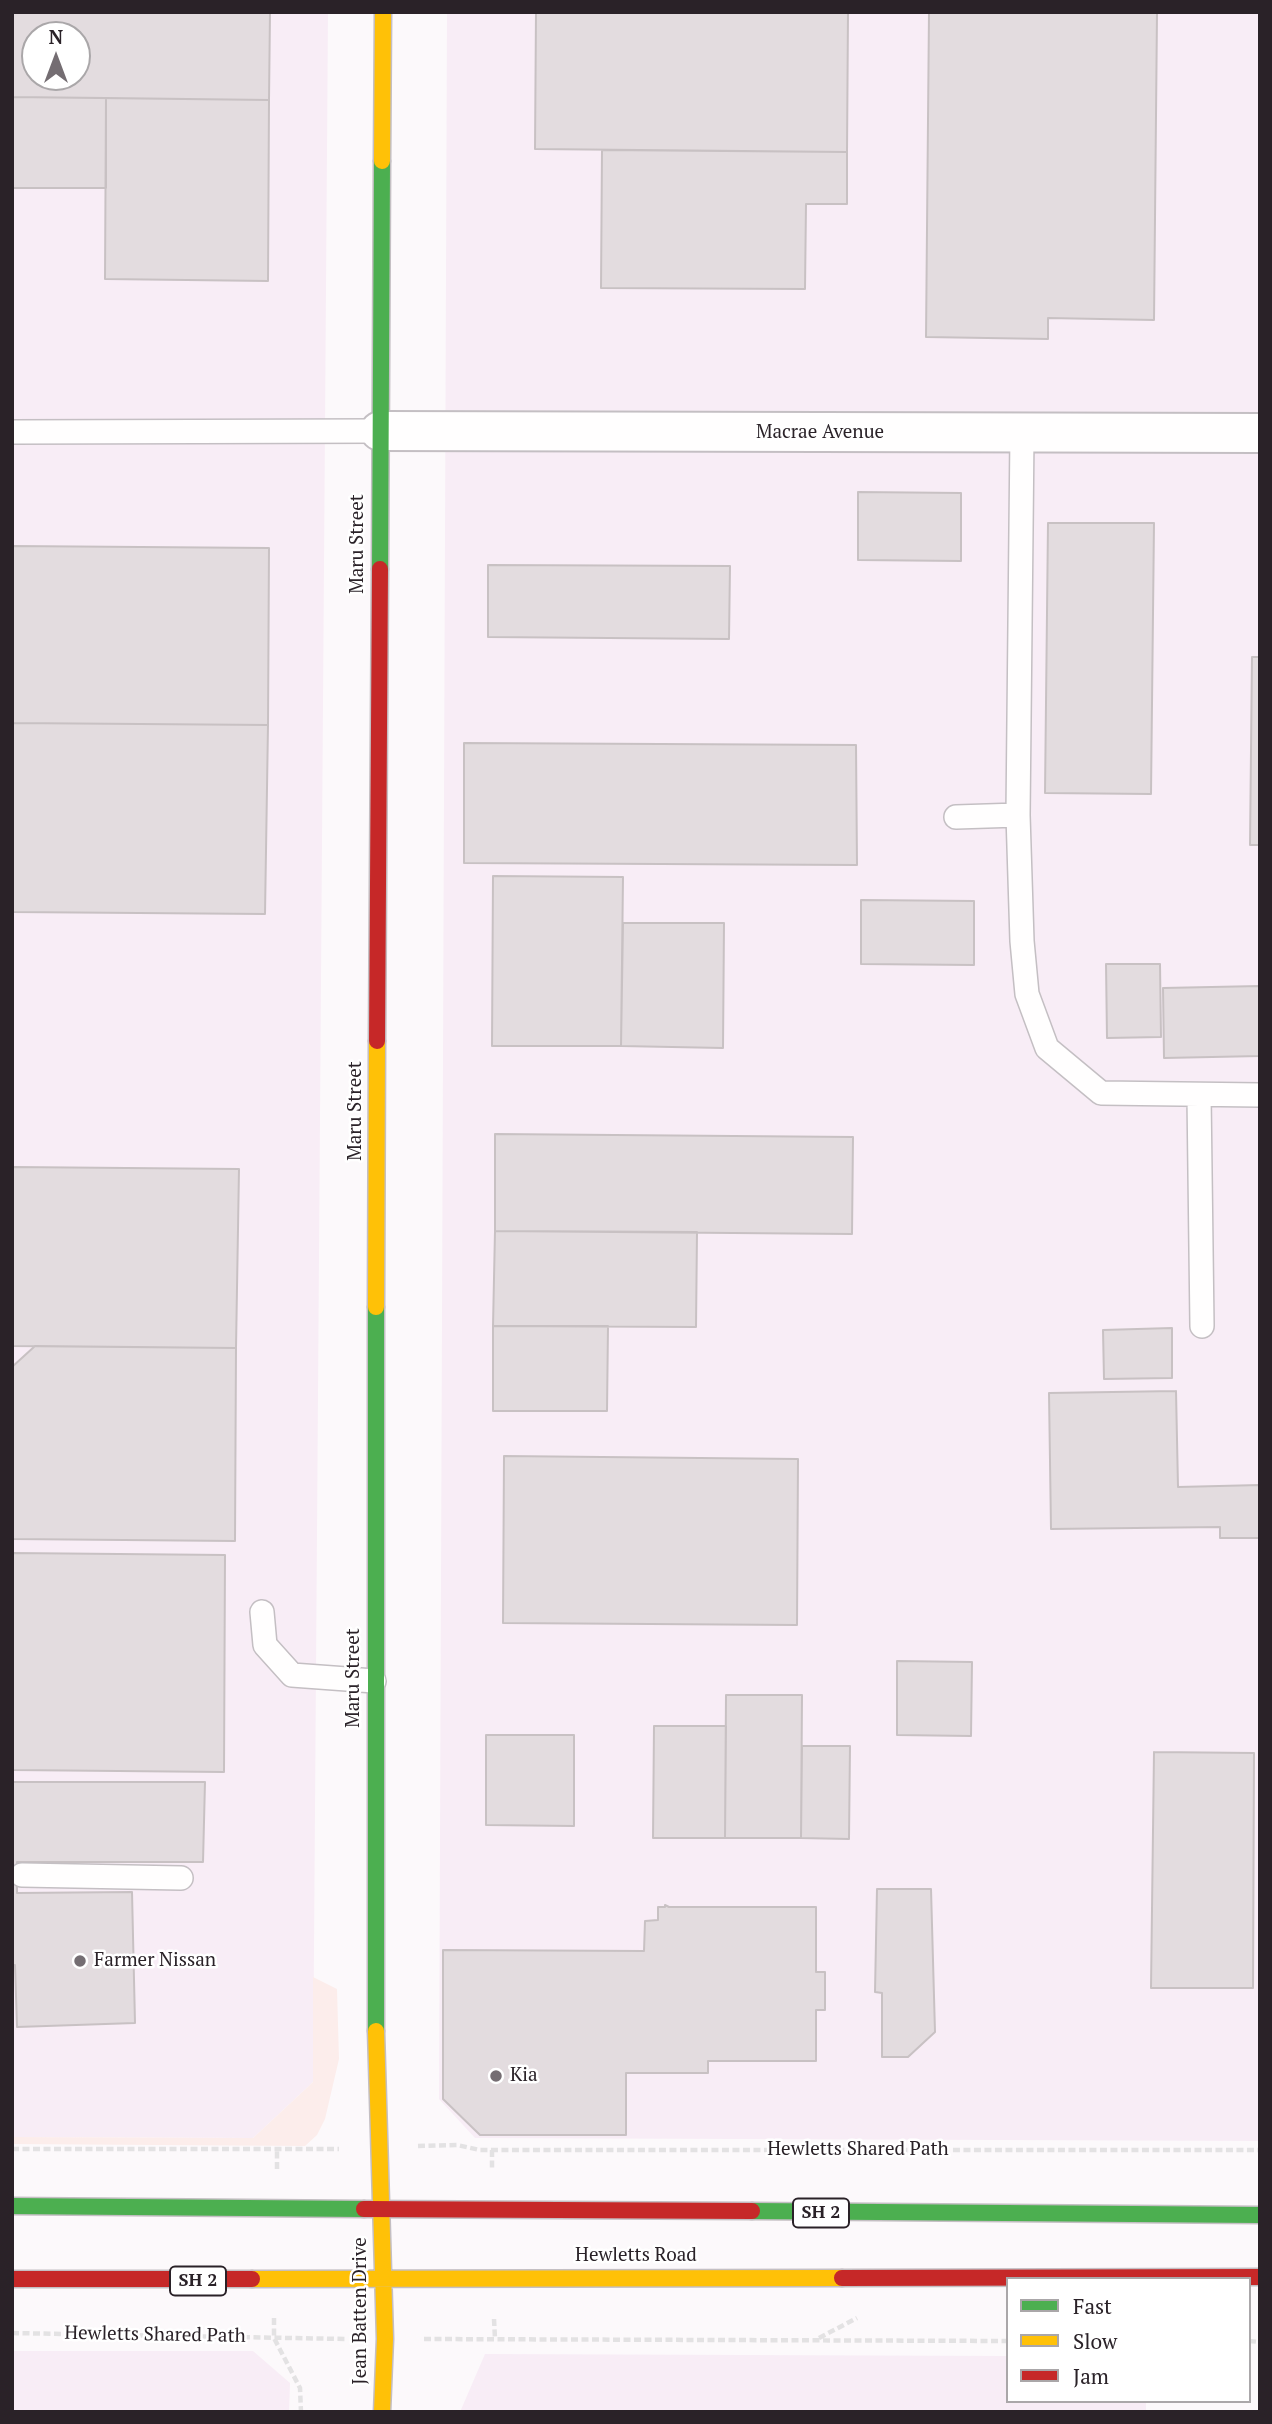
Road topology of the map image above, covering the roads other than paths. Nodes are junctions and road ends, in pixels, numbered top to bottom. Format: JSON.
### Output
{"nodes":[{"id":1,"x":383,"y":12,"type":"edge"},
{"id":2,"x":380,"y":431,"type":"junction"},
{"id":3,"x":12,"y":432,"type":"edge"},
{"id":4,"x":1260,"y":433,"type":"edge"},
{"id":5,"x":1022,"y":434,"type":"junction"},
{"id":6,"x":1018,"y":815,"type":"junction"},
{"id":7,"x":956,"y":817,"type":"dead end"},
{"id":8,"x":1260,"y":1095,"type":"edge"},
{"id":9,"x":1199,"y":1096,"type":"junction"},
{"id":10,"x":1202,"y":1326,"type":"dead end"},
{"id":11,"x":262,"y":1612,"type":"dead end"},
{"id":12,"x":374,"y":1681,"type":"junction"},
{"id":13,"x":22,"y":1875,"type":"dead end"},
{"id":14,"x":181,"y":1878,"type":"dead end"},
{"id":15,"x":12,"y":2206,"type":"edge"},
{"id":16,"x":381,"y":2210,"type":"junction"},
{"id":17,"x":1260,"y":2215,"type":"edge"},
{"id":18,"x":1260,"y":2277,"type":"edge"},
{"id":19,"x":12,"y":2279,"type":"edge"},
{"id":20,"x":384,"y":2280,"type":"junction"},
{"id":21,"x":382,"y":2412,"type":"edge"}],
"edges":[{"from":1,"to":2,"type":"main road","name":"Maru Street"},
{"from":2,"to":3,"type":"lane"},
{"from":2,"to":5,"type":"street","name":"Macrae Avenue"},
{"from":2,"to":12,"type":"main road","name":"Maru Street"},
{"from":4,"to":5,"type":"street","name":"Macrae Avenue"},
{"from":5,"to":6,"type":"lane"},
{"from":6,"to":7,"type":"lane"},
{"from":6,"to":9,"type":"lane"},
{"from":8,"to":9,"type":"lane"},
{"from":9,"to":10,"type":"lane"},
{"from":11,"to":12,"type":"lane"},
{"from":12,"to":16,"type":"main road","name":"Maru Street"},
{"from":13,"to":14,"type":"lane"},
{"from":15,"to":16,"type":"main road","number":"SH 2"},
{"from":16,"to":17,"type":"main road","number":"SH 2"},
{"from":16,"to":20,"type":"main road","name":"Jean Batten Drive"},
{"from":18,"to":20,"type":"main road","name":"Hewletts Road","number":"SH 2"},
{"from":19,"to":20,"type":"main road","name":"Hewletts Road","number":"SH 2"},
{"from":20,"to":21,"type":"main road","name":"Jean Batten Drive"}]}
